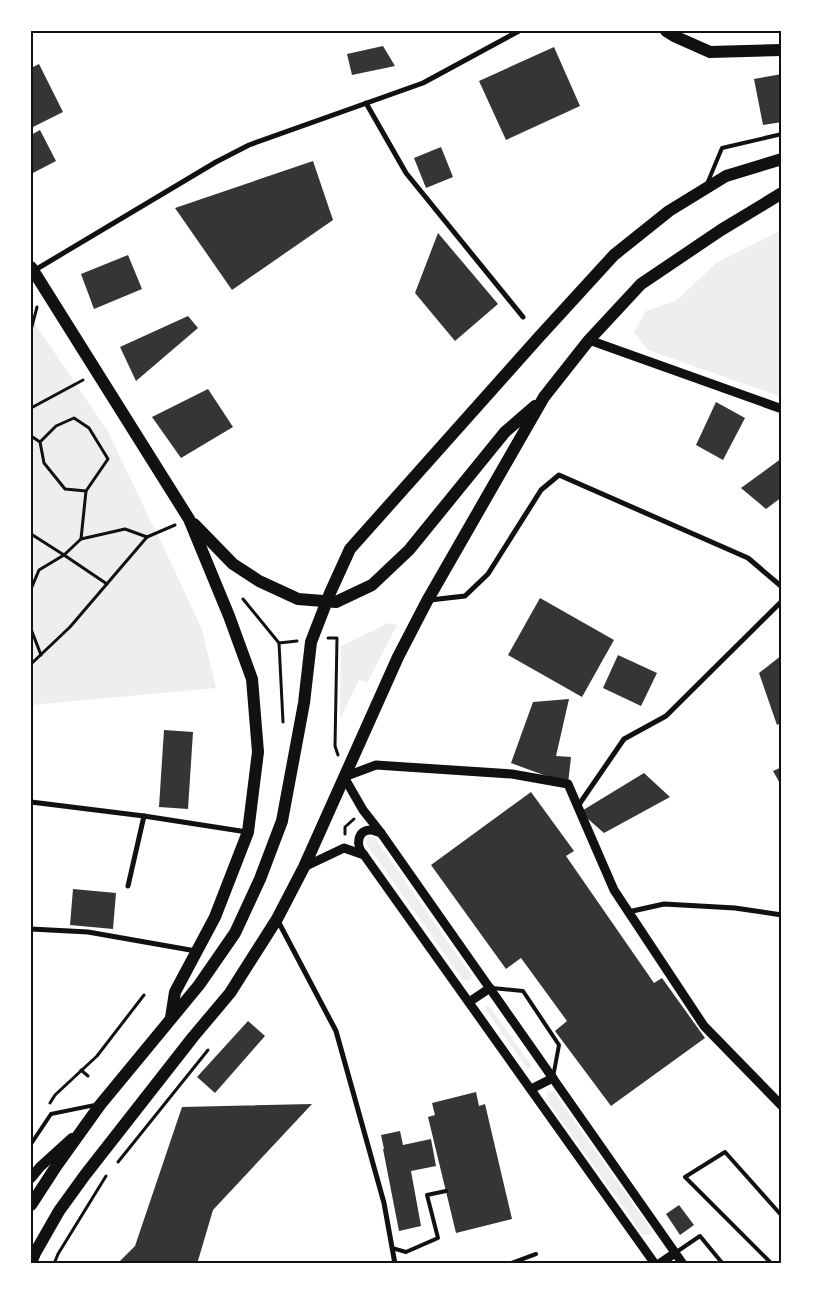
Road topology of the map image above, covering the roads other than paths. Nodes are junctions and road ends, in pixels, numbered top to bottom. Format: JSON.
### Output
{"nodes":[{"id":1,"x":519,"y":31,"type":"edge"},
{"id":2,"x":666,"y":31,"type":"edge"},
{"id":3,"x":782,"y":50,"type":"edge"},
{"id":4,"x":366,"y":103,"type":"junction"},
{"id":5,"x":782,"y":134,"type":"edge"},
{"id":6,"x":782,"y":159,"type":"edge"},
{"id":7,"x":704,"y":189,"type":"junction"},
{"id":8,"x":782,"y":193,"type":"edge"},
{"id":9,"x":32,"y":269,"type":"edge"},
{"id":10,"x":523,"y":317,"type":"dead end"},
{"id":11,"x":589,"y":340,"type":"junction"},
{"id":12,"x":544,"y":397,"type":"junction"},
{"id":13,"x":782,"y":409,"type":"edge"},
{"id":14,"x":189,"y":519,"type":"junction"},
{"id":15,"x":782,"y":587,"type":"edge"},
{"id":16,"x":427,"y":601,"type":"junction"},
{"id":17,"x":782,"y":601,"type":"edge"},
{"id":18,"x":344,"y":777,"type":"junction"},
{"id":19,"x":31,"y":802,"type":"edge"},
{"id":20,"x":578,"y":806,"type":"junction"},
{"id":21,"x":144,"y":816,"type":"junction"},
{"id":22,"x":248,"y":832,"type":"junction"},
{"id":23,"x":381,"y":833,"type":"junction"},
{"id":24,"x":364,"y":855,"type":"junction"},
{"id":25,"x":304,"y":867,"type":"junction"},
{"id":26,"x":128,"y":886,"type":"dead end"},
{"id":27,"x":628,"y":912,"type":"junction"},
{"id":28,"x":782,"y":915,"type":"edge"},
{"id":29,"x":277,"y":919,"type":"junction"},
{"id":30,"x":31,"y":929,"type":"edge"},
{"id":31,"x":197,"y":952,"type":"junction"},
{"id":32,"x":490,"y":988,"type":"junction"},
{"id":33,"x":469,"y":1002,"type":"junction"},
{"id":34,"x":171,"y":1018,"type":"junction"},
{"id":35,"x":553,"y":1078,"type":"junction"},
{"id":36,"x":531,"y":1090,"type":"junction"},
{"id":37,"x":100,"y":1104,"type":"junction"},
{"id":38,"x":782,"y":1106,"type":"edge"},
{"id":39,"x":84,"y":1127,"type":"junction"},
{"id":40,"x":31,"y":1144,"type":"edge"},
{"id":41,"x":31,"y":1178,"type":"edge"},
{"id":42,"x":446,"y":1190,"type":"dead end"},
{"id":43,"x":31,"y":1205,"type":"edge"},
{"id":44,"x":782,"y":1216,"type":"edge"},
{"id":45,"x":392,"y":1248,"type":"junction"},
{"id":46,"x":675,"y":1252,"type":"junction"},
{"id":47,"x":536,"y":1254,"type":"dead end"},
{"id":48,"x":31,"y":1263,"type":"edge"},
{"id":49,"x":395,"y":1264,"type":"edge"},
{"id":50,"x":509,"y":1264,"type":"edge"},
{"id":51,"x":655,"y":1264,"type":"edge"},
{"id":52,"x":659,"y":1264,"type":"edge"},
{"id":53,"x":683,"y":1264,"type":"edge"},
{"id":54,"x":723,"y":1264,"type":"edge"},
{"id":55,"x":772,"y":1264,"type":"edge"}],
"edges":[{"from":1,"to":4,"type":"street"},
{"from":2,"to":3,"type":"main road"},
{"from":4,"to":9,"type":"street"},
{"from":4,"to":10,"type":"street"},
{"from":5,"to":7,"type":"lane"},
{"from":6,"to":7,"type":"main road"},
{"from":7,"to":34,"type":"main road"},
{"from":8,"to":11,"type":"main road"},
{"from":9,"to":14,"type":"main road"},
{"from":11,"to":12,"type":"main road"},
{"from":11,"to":13,"type":"street"},
{"from":12,"to":14,"type":"main road"},
{"from":12,"to":16,"type":"main road"},
{"from":14,"to":22,"type":"main road"},
{"from":15,"to":16,"type":"street"},
{"from":16,"to":18,"type":"main road"},
{"from":17,"to":20,"type":"street"},
{"from":18,"to":20,"type":"street"},
{"from":18,"to":23,"type":"street"},
{"from":18,"to":25,"type":"main road"},
{"from":19,"to":21,"type":"street"},
{"from":20,"to":27,"type":"street"},
{"from":21,"to":22,"type":"street"},
{"from":21,"to":26,"type":"street"},
{"from":22,"to":31,"type":"main road"},
{"from":23,"to":24,"type":"street"},
{"from":23,"to":32,"type":"street"},
{"from":24,"to":25,"type":"street"},
{"from":24,"to":33,"type":"street"},
{"from":25,"to":29,"type":"main road"},
{"from":27,"to":28,"type":"street"},
{"from":27,"to":38,"type":"street"},
{"from":29,"to":45,"type":"street"},
{"from":29,"to":48,"type":"main road"},
{"from":30,"to":31,"type":"street"},
{"from":31,"to":34,"type":"main road"},
{"from":32,"to":33,"type":"street"},
{"from":32,"to":35,"type":"street"},
{"from":32,"to":35,"type":"lane"},
{"from":33,"to":36,"type":"street"},
{"from":34,"to":37,"type":"main road"},
{"from":35,"to":36,"type":"street"},
{"from":35,"to":46,"type":"street"},
{"from":36,"to":51,"type":"street"},
{"from":37,"to":39,"type":"main road"},
{"from":37,"to":40,"type":"lane"},
{"from":39,"to":41,"type":"main road"},
{"from":39,"to":43,"type":"main road"},
{"from":42,"to":45,"type":"lane"},
{"from":44,"to":55,"type":"lane"},
{"from":45,"to":49,"type":"street"},
{"from":46,"to":52,"type":"street"},
{"from":46,"to":53,"type":"street"},
{"from":46,"to":54,"type":"lane"},
{"from":47,"to":50,"type":"lane"}]}
